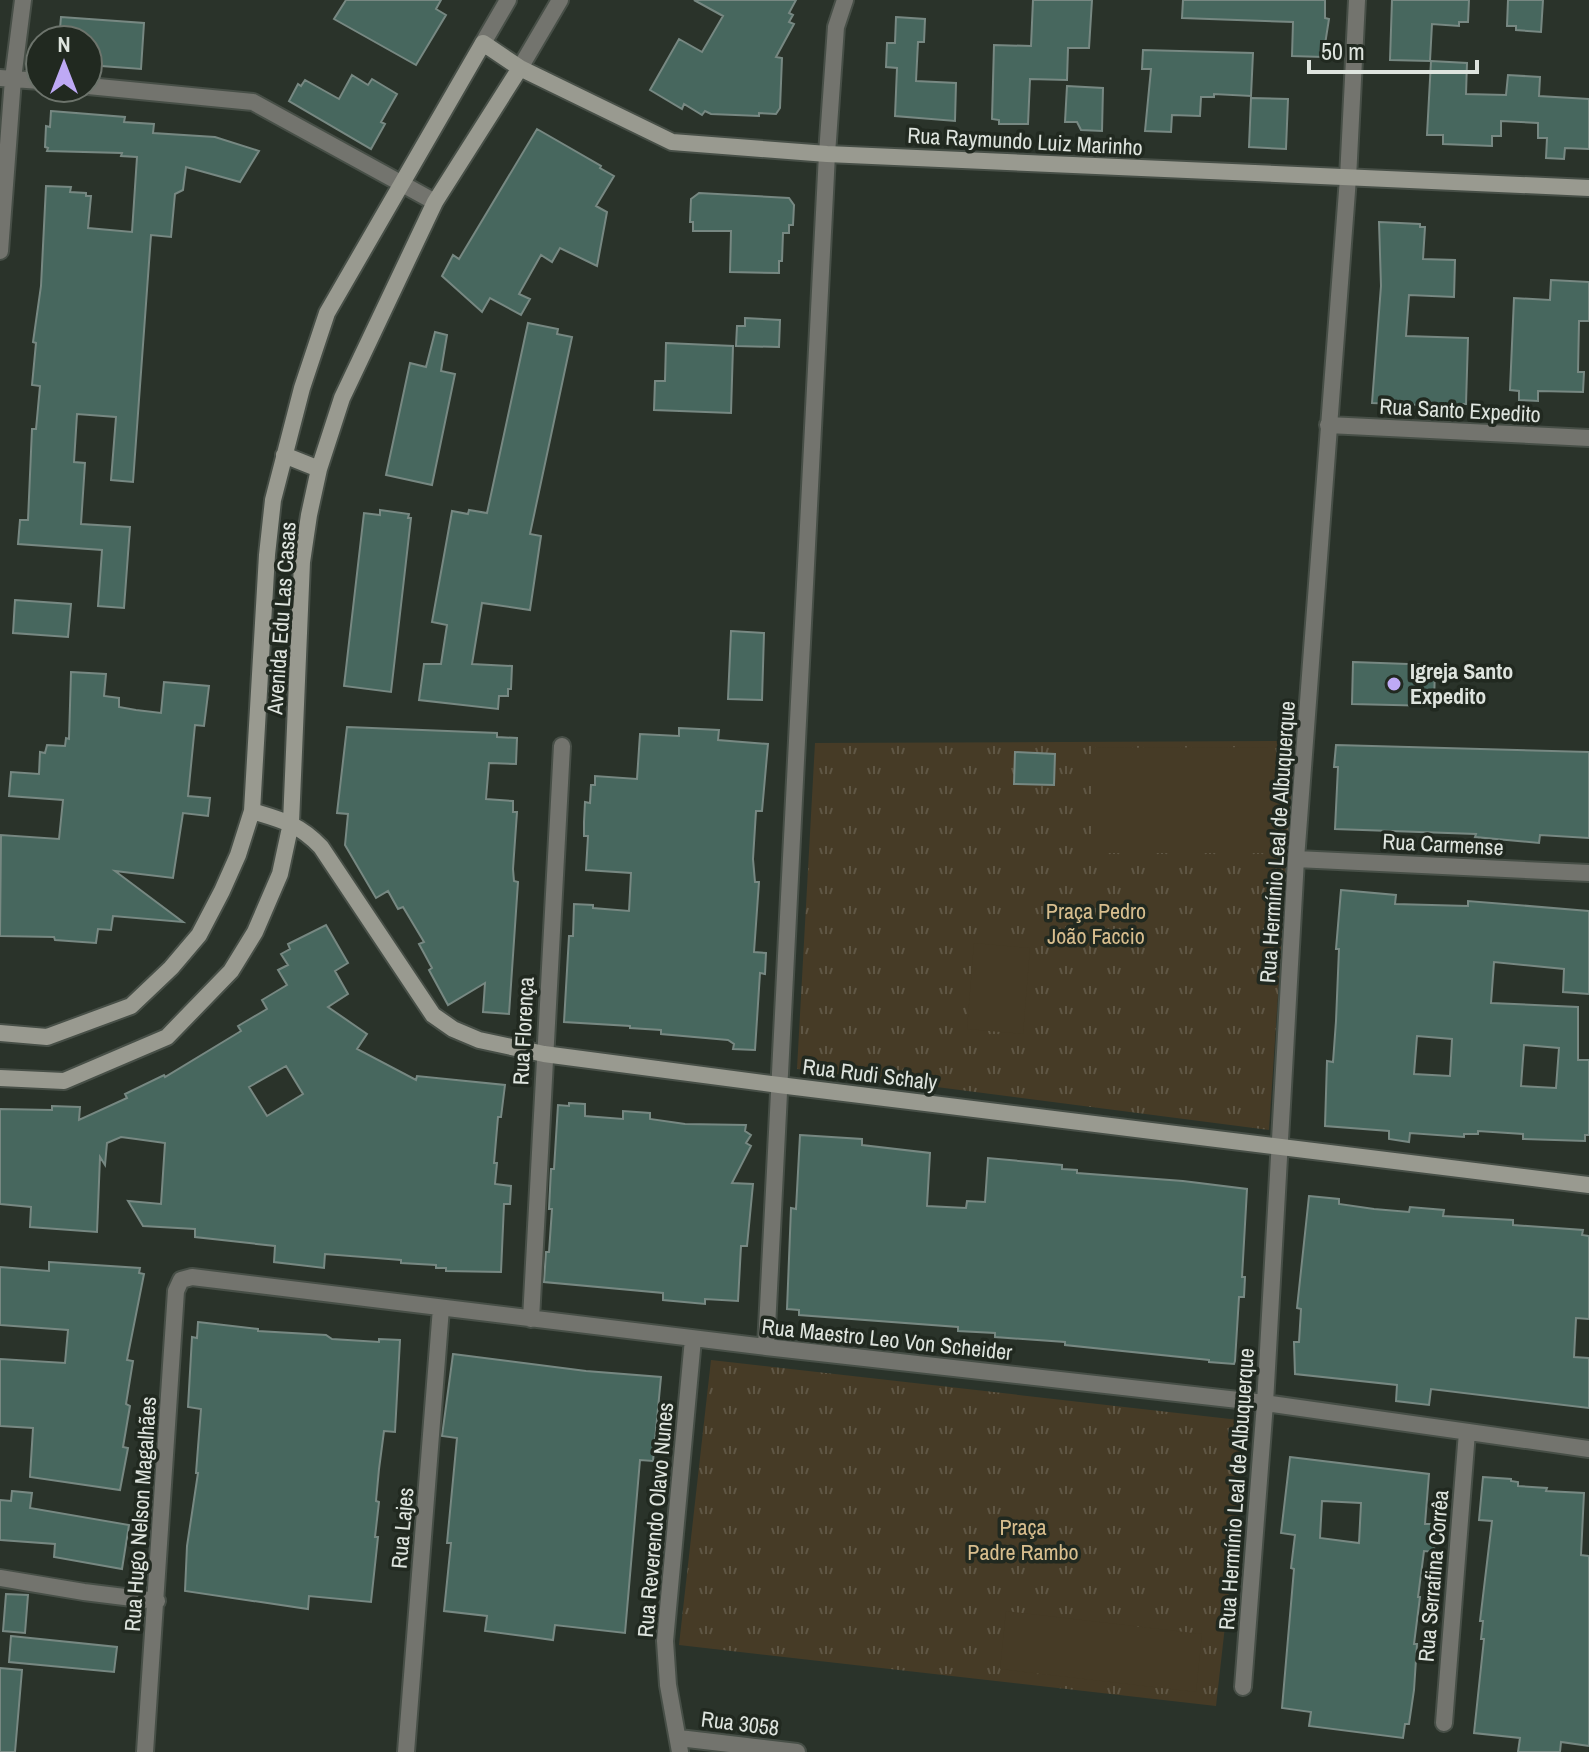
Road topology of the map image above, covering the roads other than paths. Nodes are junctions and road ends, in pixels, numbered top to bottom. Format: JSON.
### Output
{"nodes":[{"id":1,"x":23,"y":0,"type":"edge"},
{"id":2,"x":508,"y":0,"type":"edge"},
{"id":3,"x":560,"y":0,"type":"edge"},
{"id":4,"x":845,"y":0,"type":"edge"},
{"id":5,"x":1357,"y":0,"type":"edge"},
{"id":6,"x":483,"y":43,"type":"junction"},
{"id":7,"x":520,"y":68,"type":"junction"},
{"id":8,"x":6,"y":78,"type":"edge"},
{"id":9,"x":104,"y":88,"type":"edge"},
{"id":10,"x":827,"y":154,"type":"junction"},
{"id":11,"x":1348,"y":178,"type":"junction"},
{"id":12,"x":400,"y":185,"type":"junction"},
{"id":13,"x":1589,"y":188,"type":"edge"},
{"id":14,"x":435,"y":202,"type":"junction"},
{"id":15,"x":0,"y":251,"type":"edge"},
{"id":16,"x":1328,"y":425,"type":"junction"},
{"id":17,"x":1589,"y":438,"type":"edge"},
{"id":18,"x":284,"y":455,"type":"junction"},
{"id":19,"x":319,"y":469,"type":"junction"},
{"id":20,"x":562,"y":746,"type":"dead end"},
{"id":21,"x":252,"y":811,"type":"junction"},
{"id":22,"x":291,"y":823,"type":"junction"},
{"id":23,"x":1296,"y":859,"type":"junction"},
{"id":24,"x":1589,"y":873,"type":"edge"},
{"id":25,"x":0,"y":1033,"type":"edge"},
{"id":26,"x":544,"y":1054,"type":"junction"},
{"id":27,"x":0,"y":1078,"type":"edge"},
{"id":28,"x":779,"y":1085,"type":"junction"},
{"id":29,"x":1280,"y":1147,"type":"junction"},
{"id":30,"x":1589,"y":1185,"type":"edge"},
{"id":31,"x":181,"y":1280,"type":"joint"},
{"id":32,"x":441,"y":1308,"type":"junction"},
{"id":33,"x":531,"y":1319,"type":"junction"},
{"id":34,"x":693,"y":1339,"type":"junction"},
{"id":35,"x":766,"y":1347,"type":"junction"},
{"id":36,"x":1265,"y":1403,"type":"junction"},
{"id":37,"x":1467,"y":1432,"type":"junction"},
{"id":38,"x":1589,"y":1449,"type":"edge"},
{"id":39,"x":0,"y":1578,"type":"edge"},
{"id":40,"x":157,"y":1601,"type":"junction"},
{"id":41,"x":1243,"y":1687,"type":"dead end"},
{"id":42,"x":1444,"y":1723,"type":"dead end"},
{"id":43,"x":680,"y":1745,"type":"edge"},
{"id":44,"x":145,"y":1752,"type":"edge"},
{"id":45,"x":406,"y":1752,"type":"edge"},
{"id":46,"x":797,"y":1752,"type":"edge"}],
"edges":[{"from":1,"to":8,"type":"street"},
{"from":2,"to":6,"type":"street","name":"Avenida Edu Las Casas"},
{"from":3,"to":7,"type":"street","name":"Avenida Edu Las Casas"},
{"from":4,"to":10,"type":"street"},
{"from":5,"to":11,"type":"street","name":"Rua Hermínio Leal de Albuquerque"},
{"from":6,"to":7,"type":"street","name":"Rua Raymundo Luiz Marinho"},
{"from":6,"to":12,"type":"street","name":"Avenida Edu Las Casas"},
{"from":7,"to":10,"type":"street","name":"Rua Raymundo Luiz Marinho"},
{"from":7,"to":14,"type":"street","name":"Avenida Edu Las Casas"},
{"from":8,"to":15,"type":"street"},
{"from":9,"to":12,"type":"street"},
{"from":10,"to":11,"type":"street","name":"Rua Raymundo Luiz Marinho"},
{"from":10,"to":28,"type":"street"},
{"from":11,"to":13,"type":"street","name":"Rua Raymundo Luiz Marinho"},
{"from":11,"to":16,"type":"street","name":"Rua Hermínio Leal de Albuquerque"},
{"from":12,"to":14,"type":"street"},
{"from":12,"to":18,"type":"street","name":"Avenida Edu Las Casas"},
{"from":14,"to":19,"type":"street","name":"Avenida Edu Las Casas"},
{"from":16,"to":17,"type":"street","name":"Rua Santo Expedito"},
{"from":16,"to":23,"type":"street","name":"Rua Hermínio Leal de Albuquerque"},
{"from":18,"to":19,"type":"street"},
{"from":18,"to":21,"type":"street","name":"Avenida Edu Las Casas"},
{"from":19,"to":22,"type":"street","name":"Avenida Edu Las Casas"},
{"from":20,"to":26,"type":"street","name":"Rua Florença"},
{"from":21,"to":22,"type":"street","name":"Rua Rudi Schaly"},
{"from":21,"to":25,"type":"street","name":"Avenida Edu Las Casas"},
{"from":22,"to":26,"type":"street","name":"Rua Rudi Schaly"},
{"from":22,"to":27,"type":"street","name":"Avenida Edu Las Casas"},
{"from":23,"to":24,"type":"street","name":"Rua Carmense"},
{"from":23,"to":29,"type":"street","name":"Rua Hermínio Leal de Albuquerque"},
{"from":26,"to":28,"type":"street","name":"Rua Rudi Schaly"},
{"from":26,"to":33,"type":"street","name":"Rua Florença"},
{"from":28,"to":29,"type":"street","name":"Rua Rudi Schaly"},
{"from":28,"to":35,"type":"street"},
{"from":29,"to":30,"type":"street","name":"Rua Rudi Schaly"},
{"from":29,"to":36,"type":"street","name":"Rua Hermínio Leal de Albuquerque"},
{"from":31,"to":32,"type":"street","name":"Rua Maestro Leo Von Scheider"},
{"from":31,"to":40,"type":"street","name":"Rua Hugo Nelson Magalhães"},
{"from":32,"to":33,"type":"street","name":"Rua Maestro Leo Von Scheider"},
{"from":32,"to":45,"type":"street","name":"Rua Lajes"},
{"from":33,"to":34,"type":"street","name":"Rua Maestro Leo Von Scheider"},
{"from":34,"to":35,"type":"street","name":"Rua Maestro Leo Von Scheider"},
{"from":34,"to":43,"type":"street","name":"Rua Reverendo Olavo Nunes"},
{"from":35,"to":36,"type":"street","name":"Rua Maestro Leo Von Scheider"},
{"from":36,"to":37,"type":"street","name":"Rua Maestro Leo Von Scheider"},
{"from":36,"to":41,"type":"street","name":"Rua Hermínio Leal de Albuquerque"},
{"from":37,"to":38,"type":"street","name":"Rua Maestro Leo Von Scheider"},
{"from":37,"to":42,"type":"street","name":"Rua Serrafina Corrêa"},
{"from":39,"to":40,"type":"street"},
{"from":40,"to":44,"type":"street","name":"Rua Hugo Nelson Magalhães"},
{"from":43,"to":46,"type":"street","name":"Rua 3058"}]}
